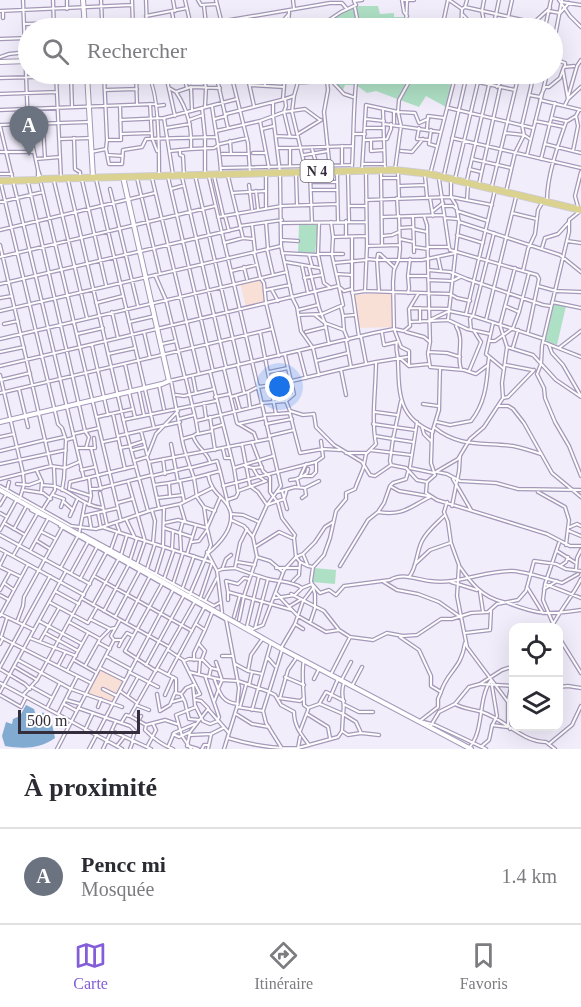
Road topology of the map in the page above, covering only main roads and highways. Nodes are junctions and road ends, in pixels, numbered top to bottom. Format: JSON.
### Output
{"nodes":[{"id":1,"x":0,"y":181,"type":"edge"},
{"id":2,"x":580,"y":210,"type":"edge"}],
"edges":[{"from":1,"to":2,"type":"main road","number":"N 4"}]}
